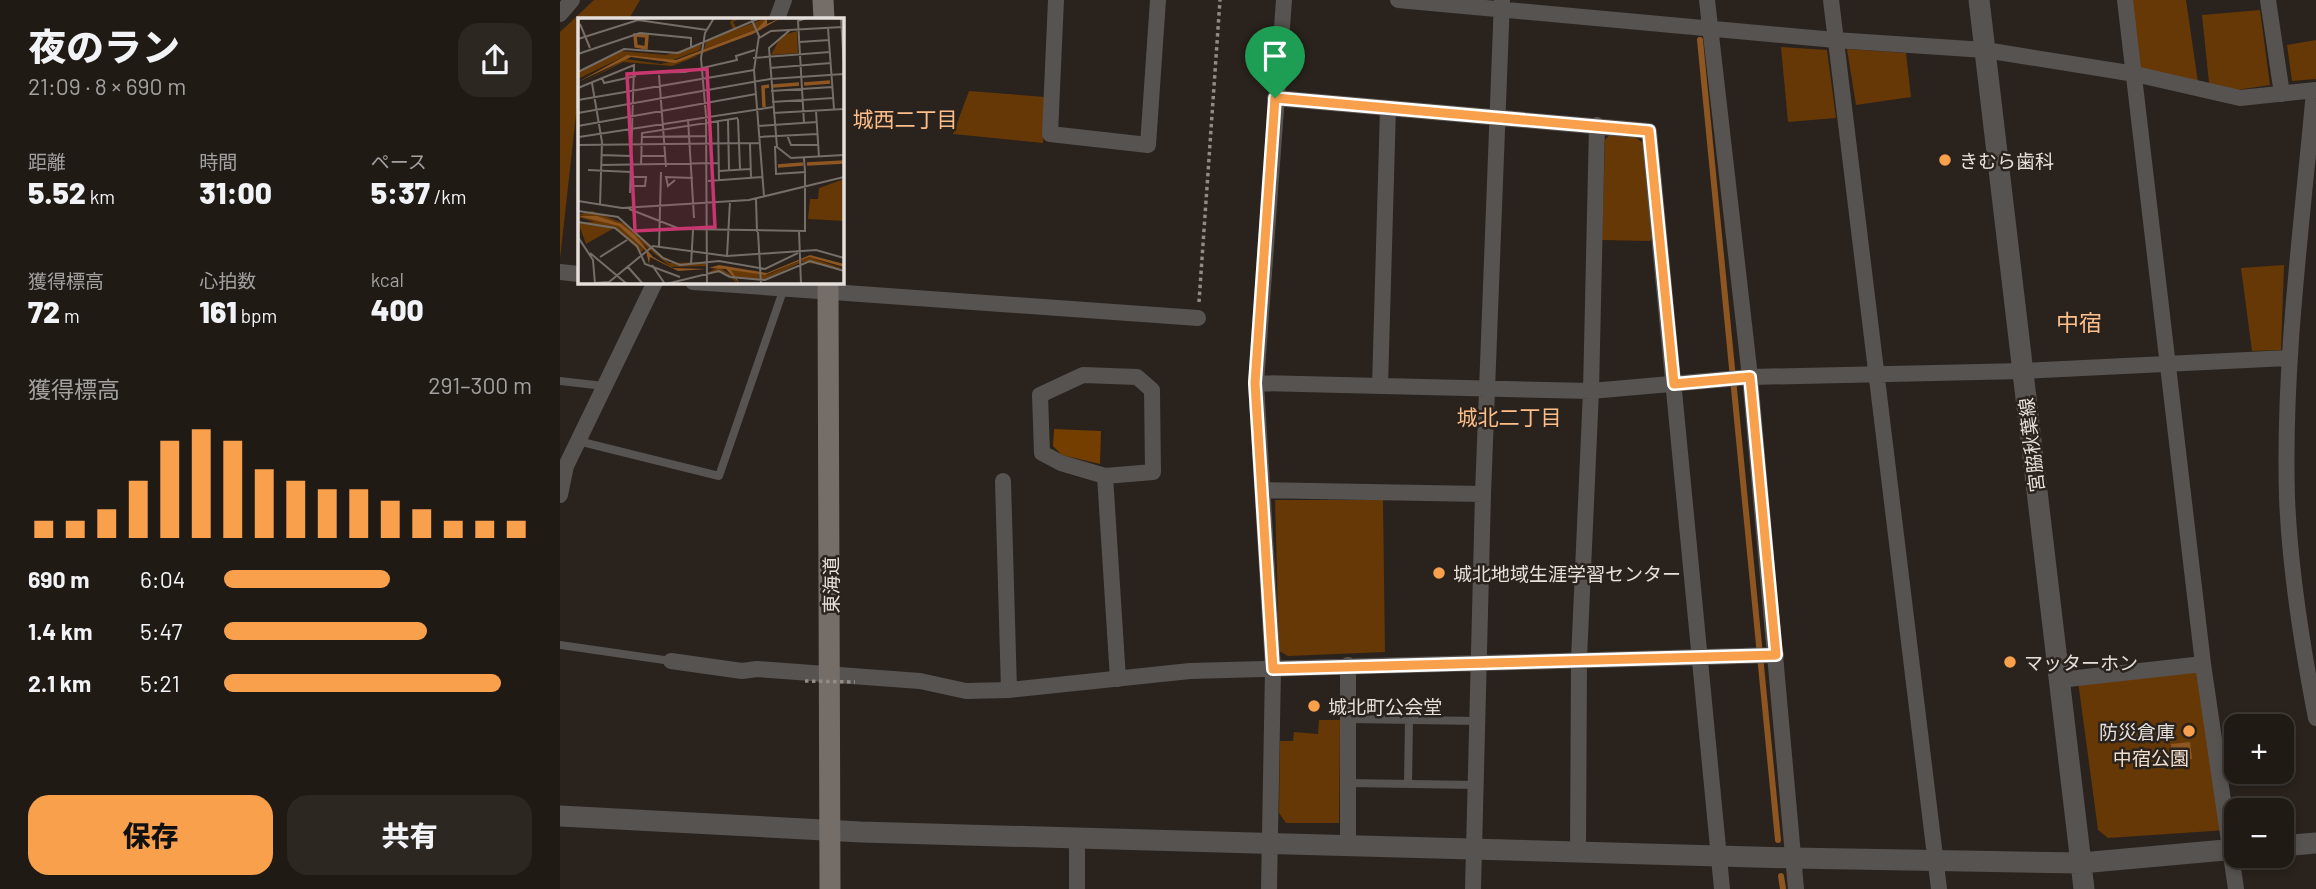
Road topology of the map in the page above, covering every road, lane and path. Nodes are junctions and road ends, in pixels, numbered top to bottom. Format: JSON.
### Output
{"nodes":[{"id":1,"x":572,"y":0,"type":"edge"},
{"id":2,"x":784,"y":0,"type":"edge"},
{"id":3,"x":823,"y":0,"type":"edge"},
{"id":4,"x":1056,"y":0,"type":"edge"},
{"id":5,"x":1158,"y":0,"type":"edge"},
{"id":6,"x":1220,"y":0,"type":"edge"},
{"id":7,"x":1284,"y":0,"type":"edge"},
{"id":8,"x":1398,"y":0,"type":"edge"},
{"id":9,"x":1707,"y":0,"type":"edge"},
{"id":10,"x":1831,"y":0,"type":"edge"},
{"id":11,"x":1979,"y":0,"type":"edge"},
{"id":12,"x":2125,"y":0,"type":"edge"},
{"id":13,"x":2268,"y":0,"type":"edge"},
{"id":14,"x":1502,"y":6,"type":"edge"},
{"id":15,"x":1531,"y":6,"type":"edge"},
{"id":16,"x":560,"y":15,"type":"edge"},
{"id":17,"x":778,"y":18,"type":"edge"},
{"id":18,"x":824,"y":18,"type":"edge"},
{"id":19,"x":1710,"y":28,"type":"junction"},
{"id":20,"x":1835,"y":40,"type":"junction"},
{"id":21,"x":1985,"y":50,"type":"junction"},
{"id":22,"x":2135,"y":74,"type":"junction"},
{"id":23,"x":2315,"y":91,"type":"edge"},
{"id":24,"x":2282,"y":94,"type":"junction"},
{"id":25,"x":1275,"y":98,"type":"junction"},
{"id":26,"x":1388,"y":108,"type":"junction"},
{"id":27,"x":1496,"y":116,"type":"junction"},
{"id":28,"x":1597,"y":125,"type":"junction"},
{"id":29,"x":560,"y":272,"type":"edge"},
{"id":30,"x":578,"y":274,"type":"edge"},
{"id":31,"x":655,"y":284,"type":"edge"},
{"id":32,"x":723,"y":284,"type":"edge"},
{"id":33,"x":828,"y":287,"type":"edge"},
{"id":34,"x":784,"y":288,"type":"junction"},
{"id":35,"x":1198,"y":318,"type":"joint"},
{"id":36,"x":2290,"y":358,"type":"junction"},
{"id":37,"x":2169,"y":364,"type":"junction"},
{"id":38,"x":2023,"y":371,"type":"junction"},
{"id":39,"x":1875,"y":375,"type":"junction"},
{"id":40,"x":1740,"y":378,"type":"junction"},
{"id":41,"x":560,"y":381,"type":"edge"},
{"id":42,"x":1255,"y":383,"type":"junction"},
{"id":43,"x":1674,"y":384,"type":"junction"},
{"id":44,"x":604,"y":386,"type":"junction"},
{"id":45,"x":1380,"y":386,"type":"junction"},
{"id":46,"x":1487,"y":390,"type":"junction"},
{"id":47,"x":1591,"y":391,"type":"junction"},
{"id":48,"x":578,"y":441,"type":"junction"},
{"id":49,"x":1105,"y":476,"type":"junction"},
{"id":50,"x":1003,"y":481,"type":"dead end"},
{"id":51,"x":1263,"y":490,"type":"junction"},
{"id":52,"x":1483,"y":494,"type":"junction"},
{"id":53,"x":560,"y":495,"type":"edge"},
{"id":54,"x":560,"y":645,"type":"edge"},
{"id":55,"x":1776,"y":655,"type":"junction"},
{"id":56,"x":1699,"y":658,"type":"junction"},
{"id":57,"x":1579,"y":659,"type":"junction"},
{"id":58,"x":671,"y":661,"type":"joint"},
{"id":59,"x":1480,"y":664,"type":"junction"},
{"id":60,"x":2203,"y":664,"type":"junction"},
{"id":61,"x":1348,"y":665,"type":"junction"},
{"id":62,"x":1273,"y":669,"type":"junction"},
{"id":63,"x":831,"y":674,"type":"junction"},
{"id":64,"x":1118,"y":679,"type":"junction"},
{"id":65,"x":2059,"y":680,"type":"junction"},
{"id":66,"x":805,"y":681,"type":"dead end"},
{"id":67,"x":855,"y":682,"type":"dead end"},
{"id":68,"x":1009,"y":690,"type":"junction"},
{"id":69,"x":2316,"y":718,"type":"edge"},
{"id":70,"x":1348,"y":719,"type":"junction"},
{"id":71,"x":1409,"y":720,"type":"junction"},
{"id":72,"x":1478,"y":721,"type":"junction"},
{"id":73,"x":1348,"y":783,"type":"junction"},
{"id":74,"x":1408,"y":784,"type":"junction"},
{"id":75,"x":1476,"y":785,"type":"junction"},
{"id":76,"x":2225,"y":798,"type":"edge"},
{"id":77,"x":560,"y":816,"type":"edge"},
{"id":78,"x":829,"y":831,"type":"junction"},
{"id":79,"x":1077,"y":839,"type":"junction"},
{"id":80,"x":2316,"y":843,"type":"edge"},
{"id":81,"x":1271,"y":844,"type":"junction"},
{"id":82,"x":2294,"y":845,"type":"edge"},
{"id":83,"x":1348,"y":846,"type":"junction"},
{"id":84,"x":1475,"y":849,"type":"junction"},
{"id":85,"x":2224,"y":851,"type":"edge"},
{"id":86,"x":1578,"y":853,"type":"junction"},
{"id":87,"x":1719,"y":856,"type":"junction"},
{"id":88,"x":1793,"y":858,"type":"junction"},
{"id":89,"x":1933,"y":860,"type":"junction"},
{"id":90,"x":2081,"y":863,"type":"junction"},
{"id":91,"x":2235,"y":868,"type":"edge"},
{"id":92,"x":830,"y":889,"type":"edge"},
{"id":93,"x":1077,"y":889,"type":"edge"},
{"id":94,"x":1269,"y":889,"type":"edge"},
{"id":95,"x":1473,"y":889,"type":"edge"},
{"id":96,"x":1722,"y":889,"type":"edge"},
{"id":97,"x":1796,"y":889,"type":"edge"},
{"id":98,"x":1939,"y":889,"type":"edge"},
{"id":99,"x":2084,"y":889,"type":"edge"},
{"id":100,"x":2236,"y":889,"type":"edge"}],
"edges":[{"from":1,"to":16,"type":"street"},
{"from":2,"to":17,"type":"street"},
{"from":3,"to":18,"type":"main road"},
{"from":4,"to":5,"type":"street"},
{"from":6,"to":35,"type":"path"},
{"from":7,"to":25,"type":"street"},
{"from":8,"to":14,"type":"street"},
{"from":9,"to":19,"type":"street"},
{"from":10,"to":20,"type":"street"},
{"from":11,"to":21,"type":"street","name":"宮脇秋葉線"},
{"from":12,"to":22,"type":"street"},
{"from":13,"to":24,"type":"street"},
{"from":14,"to":15,"type":"street"},
{"from":14,"to":27,"type":"street"},
{"from":15,"to":19,"type":"street"},
{"from":19,"to":20,"type":"street"},
{"from":19,"to":40,"type":"street"},
{"from":20,"to":21,"type":"street"},
{"from":20,"to":39,"type":"street"},
{"from":21,"to":22,"type":"street"},
{"from":21,"to":38,"type":"street","name":"宮脇秋葉線"},
{"from":22,"to":24,"type":"street"},
{"from":22,"to":37,"type":"street"},
{"from":23,"to":24,"type":"street"},
{"from":23,"to":36,"type":"street"},
{"from":25,"to":26,"type":"street"},
{"from":25,"to":42,"type":"street"},
{"from":26,"to":27,"type":"street"},
{"from":26,"to":45,"type":"street"},
{"from":27,"to":28,"type":"street"},
{"from":27,"to":46,"type":"street"},
{"from":28,"to":43,"type":"street"},
{"from":28,"to":47,"type":"street"},
{"from":29,"to":30,"type":"street"},
{"from":31,"to":44,"type":"street"},
{"from":32,"to":34,"type":"street"},
{"from":33,"to":34,"type":"street"},
{"from":33,"to":35,"type":"street"},
{"from":33,"to":63,"type":"main road","name":"東海道"},
{"from":34,"to":48,"type":"lane"},
{"from":36,"to":37,"type":"street"},
{"from":36,"to":69,"type":"street"},
{"from":37,"to":38,"type":"street"},
{"from":37,"to":60,"type":"street"},
{"from":38,"to":39,"type":"street"},
{"from":38,"to":65,"type":"street","name":"宮脇秋葉線"},
{"from":39,"to":40,"type":"street"},
{"from":39,"to":89,"type":"street"},
{"from":40,"to":43,"type":"street"},
{"from":40,"to":55,"type":"street"},
{"from":41,"to":44,"type":"lane"},
{"from":42,"to":45,"type":"street"},
{"from":42,"to":51,"type":"street"},
{"from":43,"to":47,"type":"street"},
{"from":43,"to":56,"type":"street"},
{"from":44,"to":48,"type":"street"},
{"from":45,"to":46,"type":"street"},
{"from":46,"to":47,"type":"street"},
{"from":46,"to":52,"type":"street"},
{"from":47,"to":57,"type":"street"},
{"from":48,"to":53,"type":"street"},
{"from":49,"to":49,"type":"street"},
{"from":49,"to":64,"type":"street"},
{"from":50,"to":68,"type":"street"},
{"from":51,"to":52,"type":"street"},
{"from":51,"to":62,"type":"street"},
{"from":52,"to":59,"type":"street"},
{"from":54,"to":58,"type":"lane"},
{"from":55,"to":56,"type":"street"},
{"from":55,"to":88,"type":"street"},
{"from":56,"to":57,"type":"street"},
{"from":56,"to":87,"type":"street"},
{"from":57,"to":59,"type":"street"},
{"from":57,"to":86,"type":"street"},
{"from":58,"to":63,"type":"street"},
{"from":59,"to":61,"type":"street"},
{"from":59,"to":72,"type":"street"},
{"from":60,"to":65,"type":"street"},
{"from":60,"to":76,"type":"street"},
{"from":61,"to":62,"type":"street"},
{"from":61,"to":70,"type":"street"},
{"from":62,"to":64,"type":"street"},
{"from":62,"to":81,"type":"street"},
{"from":63,"to":68,"type":"street"},
{"from":63,"to":78,"type":"main road","name":"東海道"},
{"from":64,"to":68,"type":"street"},
{"from":65,"to":90,"type":"street","name":"宮脇秋葉線"},
{"from":66,"to":67,"type":"path","bridge":true},
{"from":70,"to":71,"type":"lane"},
{"from":70,"to":73,"type":"street"},
{"from":71,"to":72,"type":"lane"},
{"from":71,"to":74,"type":"lane"},
{"from":72,"to":75,"type":"street"},
{"from":73,"to":74,"type":"lane"},
{"from":73,"to":83,"type":"street"},
{"from":74,"to":75,"type":"lane"},
{"from":75,"to":84,"type":"street"},
{"from":77,"to":78,"type":"street"},
{"from":78,"to":79,"type":"street"},
{"from":78,"to":92,"type":"main road","name":"東海道"},
{"from":79,"to":81,"type":"street"},
{"from":79,"to":93,"type":"street"},
{"from":80,"to":82,"type":"street"},
{"from":81,"to":83,"type":"street"},
{"from":81,"to":94,"type":"street"},
{"from":83,"to":84,"type":"street"},
{"from":84,"to":86,"type":"street"},
{"from":84,"to":95,"type":"street"},
{"from":85,"to":90,"type":"street"},
{"from":86,"to":87,"type":"street"},
{"from":87,"to":88,"type":"street"},
{"from":87,"to":96,"type":"street"},
{"from":88,"to":89,"type":"street"},
{"from":88,"to":97,"type":"street"},
{"from":89,"to":90,"type":"street"},
{"from":89,"to":98,"type":"street"},
{"from":90,"to":99,"type":"street","name":"宮脇秋葉線"},
{"from":91,"to":100,"type":"street"}]}
